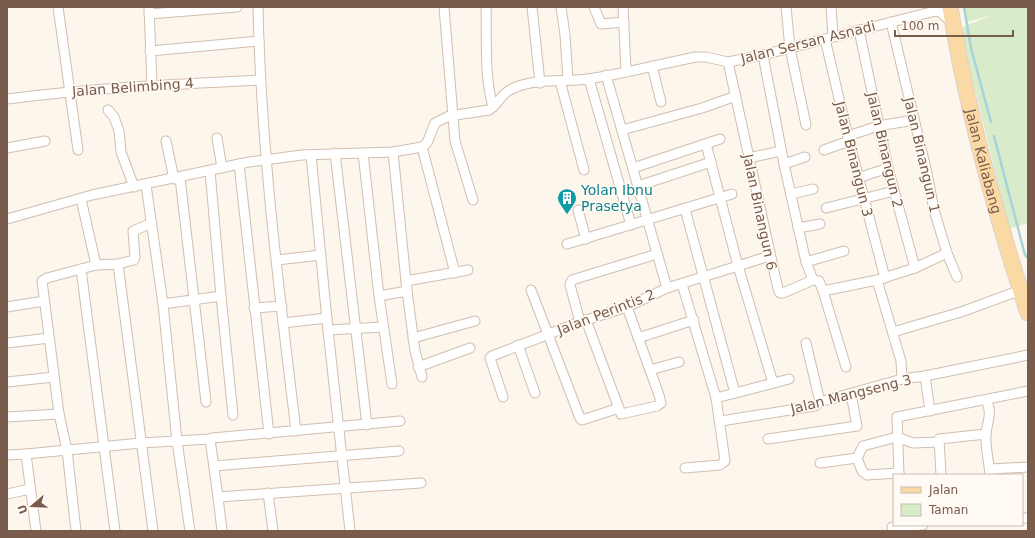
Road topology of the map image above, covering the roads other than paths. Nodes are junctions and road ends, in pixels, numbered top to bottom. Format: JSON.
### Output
{"nodes":[{"id":1,"x":58,"y":7,"type":"edge"},
{"id":2,"x":237,"y":7,"type":"edge"},
{"id":3,"x":258,"y":7,"type":"edge"},
{"id":4,"x":444,"y":7,"type":"edge"},
{"id":5,"x":486,"y":7,"type":"edge"},
{"id":6,"x":532,"y":7,"type":"edge"},
{"id":7,"x":561,"y":7,"type":"edge"},
{"id":8,"x":594,"y":7,"type":"edge"},
{"id":9,"x":623,"y":7,"type":"edge"},
{"id":10,"x":786,"y":7,"type":"edge"},
{"id":11,"x":831,"y":7,"type":"edge"},
{"id":12,"x":950,"y":7,"type":"edge"},
{"id":13,"x":149,"y":11,"type":"edge"},
{"id":14,"x":624,"y":22,"type":"junction"},
{"id":15,"x":891,"y":22,"type":"junction"},
{"id":16,"x":953,"y":24,"type":"junction"},
{"id":17,"x":859,"y":30,"type":"junction"},
{"id":18,"x":829,"y":38,"type":"junction"},
{"id":19,"x":259,"y":41,"type":"junction"},
{"id":20,"x":790,"y":48,"type":"junction"},
{"id":21,"x":150,"y":51,"type":"junction"},
{"id":22,"x":762,"y":55,"type":"junction"},
{"id":23,"x":728,"y":62,"type":"junction"},
{"id":24,"x":652,"y":66,"type":"junction"},
{"id":25,"x":626,"y":71,"type":"junction"},
{"id":26,"x":606,"y":75,"type":"junction"},
{"id":27,"x":589,"y":79,"type":"junction"},
{"id":28,"x":260,"y":80,"type":"junction"},
{"id":29,"x":564,"y":81,"type":"junction"},
{"id":30,"x":540,"y":83,"type":"junction"},
{"id":31,"x":152,"y":85,"type":"junction"},
{"id":32,"x":70,"y":91,"type":"junction"},
{"id":33,"x":736,"y":96,"type":"junction"},
{"id":34,"x":7,"y":99,"type":"edge"},
{"id":35,"x":661,"y":102,"type":"dead end"},
{"id":36,"x":493,"y":107,"type":"junction"},
{"id":37,"x":108,"y":110,"type":"dead end"},
{"id":38,"x":452,"y":116,"type":"junction"},
{"id":39,"x":914,"y":120,"type":"junction"},
{"id":40,"x":806,"y":125,"type":"dead end"},
{"id":41,"x":878,"y":126,"type":"junction"},
{"id":42,"x":622,"y":130,"type":"junction"},
{"id":43,"x":217,"y":138,"type":"dead end"},
{"id":44,"x":720,"y":139,"type":"dead end"},
{"id":45,"x":848,"y":139,"type":"junction"},
{"id":46,"x":45,"y":141,"type":"dead end"},
{"id":47,"x":166,"y":141,"type":"dead end"},
{"id":48,"x":706,"y":144,"type":"junction"},
{"id":49,"x":422,"y":147,"type":"junction"},
{"id":50,"x":7,"y":148,"type":"edge"},
{"id":51,"x":78,"y":150,"type":"dead end"},
{"id":52,"x":824,"y":150,"type":"dead end"},
{"id":53,"x":781,"y":151,"type":"junction"},
{"id":54,"x":393,"y":152,"type":"junction"},
{"id":55,"x":335,"y":153,"type":"junction"},
{"id":56,"x":363,"y":153,"type":"junction"},
{"id":57,"x":311,"y":155,"type":"junction"},
{"id":58,"x":806,"y":157,"type":"dead end"},
{"id":59,"x":748,"y":158,"type":"junction"},
{"id":60,"x":266,"y":160,"type":"junction"},
{"id":61,"x":711,"y":162,"type":"junction"},
{"id":62,"x":239,"y":164,"type":"junction"},
{"id":63,"x":784,"y":164,"type":"junction"},
{"id":64,"x":222,"y":168,"type":"junction"},
{"id":65,"x":633,"y":168,"type":"junction"},
{"id":66,"x":888,"y":168,"type":"junction"},
{"id":67,"x":584,"y":170,"type":"dead end"},
{"id":68,"x":210,"y":171,"type":"junction"},
{"id":69,"x":177,"y":178,"type":"junction"},
{"id":70,"x":858,"y":178,"type":"junction"},
{"id":71,"x":146,"y":185,"type":"junction"},
{"id":72,"x":638,"y":186,"type":"junction"},
{"id":73,"x":134,"y":187,"type":"junction"},
{"id":74,"x":813,"y":189,"type":"dead end"},
{"id":75,"x":894,"y":191,"type":"junction"},
{"id":76,"x":732,"y":194,"type":"dead end"},
{"id":77,"x":791,"y":194,"type":"junction"},
{"id":78,"x":720,"y":198,"type":"junction"},
{"id":79,"x":81,"y":199,"type":"junction"},
{"id":80,"x":473,"y":200,"type":"dead end"},
{"id":81,"x":864,"y":200,"type":"junction"},
{"id":82,"x":826,"y":208,"type":"dead end"},
{"id":83,"x":685,"y":209,"type":"junction"},
{"id":84,"x":578,"y":210,"type":"dead end"},
{"id":85,"x":7,"y":219,"type":"edge"},
{"id":86,"x":648,"y":220,"type":"junction"},
{"id":87,"x":152,"y":223,"type":"junction"},
{"id":88,"x":820,"y":224,"type":"dead end"},
{"id":89,"x":631,"y":225,"type":"junction"},
{"id":90,"x":798,"y":228,"type":"junction"},
{"id":91,"x":586,"y":239,"type":"junction"},
{"id":92,"x":567,"y":244,"type":"dead end"},
{"id":93,"x":844,"y":251,"type":"dead end"},
{"id":94,"x":947,"y":253,"type":"junction"},
{"id":95,"x":657,"y":254,"type":"junction"},
{"id":96,"x":321,"y":255,"type":"junction"},
{"id":97,"x":769,"y":256,"type":"junction"},
{"id":98,"x":277,"y":260,"type":"junction"},
{"id":99,"x":806,"y":262,"type":"junction"},
{"id":100,"x":118,"y":264,"type":"junction"},
{"id":101,"x":96,"y":266,"type":"junction"},
{"id":102,"x":738,"y":266,"type":"junction"},
{"id":103,"x":915,"y":268,"type":"junction"},
{"id":104,"x":81,"y":269,"type":"junction"},
{"id":105,"x":468,"y":270,"type":"dead end"},
{"id":106,"x":455,"y":273,"type":"junction"},
{"id":107,"x":703,"y":277,"type":"junction"},
{"id":108,"x":956,"y":277,"type":"dead end"},
{"id":109,"x":881,"y":279,"type":"junction"},
{"id":110,"x":813,"y":280,"type":"junction"},
{"id":111,"x":406,"y":281,"type":"junction"},
{"id":112,"x":682,"y":284,"type":"junction"},
{"id":113,"x":667,"y":288,"type":"junction"},
{"id":114,"x":531,"y":290,"type":"dead end"},
{"id":115,"x":1021,"y":290,"type":"junction"},
{"id":116,"x":407,"y":291,"type":"junction"},
{"id":117,"x":823,"y":291,"type":"junction"},
{"id":118,"x":220,"y":296,"type":"junction"},
{"id":119,"x":379,"y":296,"type":"junction"},
{"id":120,"x":194,"y":300,"type":"junction"},
{"id":121,"x":44,"y":302,"type":"junction"},
{"id":122,"x":163,"y":304,"type":"junction"},
{"id":123,"x":282,"y":306,"type":"junction"},
{"id":124,"x":7,"y":307,"type":"edge"},
{"id":125,"x":627,"y":307,"type":"junction"},
{"id":126,"x":254,"y":308,"type":"junction"},
{"id":127,"x":1028,"y":313,"type":"edge"},
{"id":128,"x":327,"y":318,"type":"junction"},
{"id":129,"x":694,"y":320,"type":"junction"},
{"id":130,"x":475,"y":321,"type":"dead end"},
{"id":131,"x":583,"y":321,"type":"junction"},
{"id":132,"x":283,"y":323,"type":"junction"},
{"id":133,"x":383,"y":327,"type":"junction"},
{"id":134,"x":328,"y":330,"type":"junction"},
{"id":135,"x":355,"y":330,"type":"junction"},
{"id":136,"x":893,"y":332,"type":"junction"},
{"id":137,"x":548,"y":334,"type":"junction"},
{"id":138,"x":49,"y":338,"type":"junction"},
{"id":139,"x":413,"y":338,"type":"junction"},
{"id":140,"x":638,"y":338,"type":"junction"},
{"id":141,"x":7,"y":343,"type":"edge"},
{"id":142,"x":806,"y":343,"type":"dead end"},
{"id":143,"x":518,"y":345,"type":"junction"},
{"id":144,"x":470,"y":348,"type":"dead end"},
{"id":145,"x":1028,"y":354,"type":"edge"},
{"id":146,"x":679,"y":362,"type":"dead end"},
{"id":147,"x":418,"y":367,"type":"junction"},
{"id":148,"x":846,"y":367,"type":"dead end"},
{"id":149,"x":650,"y":370,"type":"junction"},
{"id":150,"x":925,"y":376,"type":"junction"},
{"id":151,"x":54,"y":377,"type":"junction"},
{"id":152,"x":422,"y":377,"type":"dead end"},
{"id":153,"x":789,"y":379,"type":"dead end"},
{"id":154,"x":902,"y":379,"type":"junction"},
{"id":155,"x":7,"y":382,"type":"edge"},
{"id":156,"x":773,"y":383,"type":"junction"},
{"id":157,"x":392,"y":384,"type":"dead end"},
{"id":158,"x":1028,"y":391,"type":"edge"},
{"id":159,"x":534,"y":393,"type":"dead end"},
{"id":160,"x":734,"y":393,"type":"junction"},
{"id":161,"x":851,"y":394,"type":"junction"},
{"id":162,"x":504,"y":397,"type":"dead end"},
{"id":163,"x":716,"y":398,"type":"junction"},
{"id":164,"x":986,"y":400,"type":"junction"},
{"id":165,"x":206,"y":402,"type":"dead end"},
{"id":166,"x":820,"y":402,"type":"junction"},
{"id":167,"x":619,"y":408,"type":"junction"},
{"id":168,"x":930,"y":411,"type":"junction"},
{"id":169,"x":59,"y":414,"type":"junction"},
{"id":170,"x":233,"y":414,"type":"dead end"},
{"id":171,"x":7,"y":417,"type":"edge"},
{"id":172,"x":400,"y":421,"type":"dead end"},
{"id":173,"x":721,"y":421,"type":"junction"},
{"id":174,"x":367,"y":425,"type":"junction"},
{"id":175,"x":339,"y":428,"type":"junction"},
{"id":176,"x":296,"y":431,"type":"junction"},
{"id":177,"x":269,"y":434,"type":"junction"},
{"id":178,"x":986,"y":434,"type":"junction"},
{"id":179,"x":897,"y":438,"type":"junction"},
{"id":180,"x":210,"y":439,"type":"junction"},
{"id":181,"x":768,"y":439,"type":"dead end"},
{"id":182,"x":177,"y":441,"type":"junction"},
{"id":183,"x":939,"y":442,"type":"junction"},
{"id":184,"x":141,"y":443,"type":"junction"},
{"id":185,"x":103,"y":446,"type":"junction"},
{"id":186,"x":67,"y":450,"type":"junction"},
{"id":187,"x":399,"y":451,"type":"dead end"},
{"id":188,"x":26,"y":454,"type":"junction"},
{"id":189,"x":7,"y":455,"type":"edge"},
{"id":190,"x":342,"y":455,"type":"junction"},
{"id":191,"x":857,"y":458,"type":"junction"},
{"id":192,"x":820,"y":463,"type":"dead end"},
{"id":193,"x":214,"y":466,"type":"junction"},
{"id":194,"x":1028,"y":467,"type":"edge"},
{"id":195,"x":685,"y":468,"type":"dead end"},
{"id":196,"x":990,"y":472,"type":"edge"},
{"id":197,"x":893,"y":474,"type":"edge"},
{"id":198,"x":899,"y":474,"type":"edge"},
{"id":199,"x":941,"y":474,"type":"edge"},
{"id":200,"x":421,"y":483,"type":"dead end"},
{"id":201,"x":345,"y":487,"type":"junction"},
{"id":202,"x":30,"y":489,"type":"junction"},
{"id":203,"x":268,"y":493,"type":"junction"},
{"id":204,"x":7,"y":494,"type":"edge"},
{"id":205,"x":218,"y":498,"type":"junction"},
{"id":206,"x":912,"y":526,"type":"edge"},
{"id":207,"x":901,"y":527,"type":"edge"},
{"id":208,"x":36,"y":531,"type":"edge"},
{"id":209,"x":76,"y":531,"type":"edge"},
{"id":210,"x":115,"y":531,"type":"edge"},
{"id":211,"x":153,"y":531,"type":"edge"},
{"id":212,"x":190,"y":531,"type":"edge"},
{"id":213,"x":222,"y":531,"type":"edge"},
{"id":214,"x":273,"y":531,"type":"edge"},
{"id":215,"x":350,"y":531,"type":"edge"}],
"edges":[{"from":1,"to":32,"type":"street"},
{"from":2,"to":13,"type":"street"},
{"from":3,"to":19,"type":"street"},
{"from":4,"to":38,"type":"street"},
{"from":5,"to":36,"type":"street"},
{"from":6,"to":30,"type":"street"},
{"from":7,"to":29,"type":"street"},
{"from":8,"to":14,"type":"street"},
{"from":9,"to":14,"type":"street"},
{"from":10,"to":20,"type":"street"},
{"from":11,"to":18,"type":"street","name":"Jalan Binangun 3"},
{"from":12,"to":16,"type":"main road","name":"Jalan Kaliabang"},
{"from":13,"to":21,"type":"street"},
{"from":14,"to":25,"type":"street"},
{"from":15,"to":16,"type":"street","name":"Jalan Sersan Asnadi"},
{"from":15,"to":17,"type":"street","name":"Jalan Sersan Asnadi"},
{"from":15,"to":39,"type":"street","name":"Jalan Binangun 1"},
{"from":16,"to":115,"type":"main road","name":"Jalan Kaliabang"},
{"from":17,"to":18,"type":"street","name":"Jalan Sersan Asnadi"},
{"from":17,"to":41,"type":"street","name":"Jalan Binangun 2"},
{"from":18,"to":20,"type":"street","name":"Jalan Sersan Asnadi"},
{"from":18,"to":45,"type":"street","name":"Jalan Binangun 3"},
{"from":19,"to":21,"type":"street"},
{"from":19,"to":28,"type":"street"},
{"from":20,"to":22,"type":"street","name":"Jalan Sersan Asnadi"},
{"from":20,"to":40,"type":"street"},
{"from":21,"to":31,"type":"street"},
{"from":22,"to":23,"type":"street","name":"Jalan Sersan Asnadi"},
{"from":22,"to":53,"type":"street"},
{"from":23,"to":24,"type":"street"},
{"from":23,"to":33,"type":"street","name":"Jalan Binangun 6"},
{"from":24,"to":25,"type":"street"},
{"from":24,"to":35,"type":"street"},
{"from":25,"to":26,"type":"street"},
{"from":26,"to":27,"type":"street"},
{"from":26,"to":42,"type":"street","name":"Jalan Perintis 2"},
{"from":27,"to":29,"type":"street"},
{"from":27,"to":89,"type":"street"},
{"from":28,"to":31,"type":"street","name":"Jalan Belimbing 4"},
{"from":28,"to":60,"type":"street"},
{"from":29,"to":30,"type":"street"},
{"from":29,"to":67,"type":"street"},
{"from":30,"to":36,"type":"street"},
{"from":31,"to":32,"type":"street","name":"Jalan Belimbing 4"},
{"from":32,"to":34,"type":"street","name":"Jalan Belimbing 4"},
{"from":32,"to":51,"type":"street"},
{"from":33,"to":42,"type":"street"},
{"from":33,"to":59,"type":"street","name":"Jalan Binangun 6"},
{"from":36,"to":38,"type":"street"},
{"from":37,"to":73,"type":"street"},
{"from":38,"to":49,"type":"street"},
{"from":38,"to":80,"type":"street"},
{"from":39,"to":41,"type":"street"},
{"from":39,"to":94,"type":"street","name":"Jalan Binangun 1"},
{"from":41,"to":45,"type":"street"},
{"from":41,"to":66,"type":"street","name":"Jalan Binangun 2"},
{"from":42,"to":65,"type":"street","name":"Jalan Perintis 2"},
{"from":43,"to":64,"type":"street"},
{"from":44,"to":48,"type":"street"},
{"from":45,"to":52,"type":"street"},
{"from":45,"to":70,"type":"street","name":"Jalan Binangun 3"},
{"from":46,"to":50,"type":"street"},
{"from":47,"to":69,"type":"street"},
{"from":48,"to":61,"type":"street"},
{"from":48,"to":65,"type":"street"},
{"from":49,"to":54,"type":"street"},
{"from":49,"to":106,"type":"street"},
{"from":53,"to":59,"type":"street"},
{"from":53,"to":63,"type":"street"},
{"from":54,"to":56,"type":"street"},
{"from":54,"to":111,"type":"street"},
{"from":55,"to":56,"type":"street"},
{"from":55,"to":57,"type":"street"},
{"from":55,"to":135,"type":"street"},
{"from":56,"to":119,"type":"street"},
{"from":57,"to":60,"type":"street"},
{"from":57,"to":96,"type":"street"},
{"from":58,"to":63,"type":"street"},
{"from":59,"to":97,"type":"street","name":"Jalan Binangun 6"},
{"from":60,"to":62,"type":"street"},
{"from":60,"to":98,"type":"street"},
{"from":61,"to":72,"type":"street"},
{"from":61,"to":78,"type":"street"},
{"from":62,"to":64,"type":"street"},
{"from":62,"to":126,"type":"street"},
{"from":63,"to":77,"type":"street"},
{"from":64,"to":68,"type":"street"},
{"from":65,"to":72,"type":"street","name":"Jalan Perintis 2"},
{"from":66,"to":70,"type":"street"},
{"from":66,"to":75,"type":"street","name":"Jalan Binangun 2"},
{"from":68,"to":69,"type":"street"},
{"from":68,"to":118,"type":"street"},
{"from":69,"to":71,"type":"street"},
{"from":69,"to":120,"type":"street"},
{"from":70,"to":81,"type":"street","name":"Jalan Binangun 3"},
{"from":71,"to":73,"type":"street"},
{"from":71,"to":87,"type":"street"},
{"from":72,"to":86,"type":"street","name":"Jalan Perintis 2"},
{"from":73,"to":79,"type":"street"},
{"from":74,"to":77,"type":"street"},
{"from":75,"to":81,"type":"street"},
{"from":75,"to":103,"type":"street","name":"Jalan Binangun 2"},
{"from":76,"to":78,"type":"street"},
{"from":77,"to":90,"type":"street"},
{"from":78,"to":83,"type":"street"},
{"from":78,"to":102,"type":"street"},
{"from":79,"to":85,"type":"street"},
{"from":79,"to":101,"type":"street"},
{"from":81,"to":82,"type":"street"},
{"from":81,"to":109,"type":"street","name":"Jalan Binangun 3"},
{"from":83,"to":86,"type":"street"},
{"from":83,"to":107,"type":"street"},
{"from":84,"to":91,"type":"street"},
{"from":86,"to":89,"type":"street"},
{"from":86,"to":95,"type":"street","name":"Jalan Perintis 2"},
{"from":87,"to":100,"type":"street"},
{"from":87,"to":122,"type":"street"},
{"from":88,"to":90,"type":"street"},
{"from":89,"to":91,"type":"street"},
{"from":90,"to":99,"type":"street"},
{"from":91,"to":92,"type":"street"},
{"from":93,"to":99,"type":"street"},
{"from":94,"to":103,"type":"street"},
{"from":94,"to":108,"type":"street","name":"Jalan Binangun 1"},
{"from":95,"to":113,"type":"street","name":"Jalan Perintis 2"},
{"from":95,"to":131,"type":"street"},
{"from":96,"to":98,"type":"street"},
{"from":96,"to":128,"type":"street"},
{"from":97,"to":102,"type":"street"},
{"from":97,"to":110,"type":"street","name":"Jalan Binangun 6"},
{"from":98,"to":123,"type":"street"},
{"from":99,"to":110,"type":"street"},
{"from":100,"to":101,"type":"street"},
{"from":100,"to":184,"type":"street"},
{"from":101,"to":104,"type":"street"},
{"from":102,"to":107,"type":"street"},
{"from":102,"to":156,"type":"street"},
{"from":103,"to":109,"type":"street"},
{"from":104,"to":121,"type":"street"},
{"from":104,"to":185,"type":"street"},
{"from":105,"to":106,"type":"street"},
{"from":106,"to":111,"type":"street"},
{"from":107,"to":112,"type":"street"},
{"from":107,"to":160,"type":"street"},
{"from":109,"to":117,"type":"street"},
{"from":109,"to":136,"type":"street","name":"Jalan Binangun 3"},
{"from":110,"to":117,"type":"street"},
{"from":111,"to":116,"type":"street"},
{"from":112,"to":113,"type":"street"},
{"from":112,"to":129,"type":"street"},
{"from":113,"to":125,"type":"street","name":"Jalan Perintis 2"},
{"from":114,"to":137,"type":"street"},
{"from":115,"to":127,"type":"main road","name":"Jalan Kaliabang"},
{"from":115,"to":136,"type":"street"},
{"from":116,"to":119,"type":"street"},
{"from":116,"to":139,"type":"street"},
{"from":117,"to":148,"type":"street"},
{"from":118,"to":120,"type":"street"},
{"from":118,"to":170,"type":"street"},
{"from":119,"to":133,"type":"street"},
{"from":120,"to":122,"type":"street"},
{"from":120,"to":165,"type":"street"},
{"from":121,"to":124,"type":"street"},
{"from":121,"to":138,"type":"street"},
{"from":122,"to":182,"type":"street"},
{"from":123,"to":126,"type":"street"},
{"from":123,"to":132,"type":"street"},
{"from":125,"to":131,"type":"street","name":"Jalan Perintis 2"},
{"from":125,"to":140,"type":"street"},
{"from":126,"to":177,"type":"street"},
{"from":128,"to":132,"type":"street"},
{"from":128,"to":134,"type":"street"},
{"from":129,"to":140,"type":"street"},
{"from":129,"to":163,"type":"street"},
{"from":130,"to":139,"type":"street"},
{"from":131,"to":137,"type":"street","name":"Jalan Perintis 2"},
{"from":131,"to":167,"type":"street"},
{"from":132,"to":176,"type":"street"},
{"from":133,"to":135,"type":"street"},
{"from":133,"to":157,"type":"street"},
{"from":134,"to":135,"type":"street"},
{"from":134,"to":175,"type":"street"},
{"from":135,"to":174,"type":"street"},
{"from":136,"to":154,"type":"street","name":"Jalan Binangun 3"},
{"from":137,"to":143,"type":"street","name":"Jalan Perintis 2"},
{"from":137,"to":167,"type":"street"},
{"from":138,"to":141,"type":"street"},
{"from":138,"to":151,"type":"street"},
{"from":139,"to":147,"type":"street"},
{"from":140,"to":149,"type":"street"},
{"from":142,"to":166,"type":"street"},
{"from":143,"to":159,"type":"street"},
{"from":143,"to":162,"type":"street","name":"Jalan Perintis 2"},
{"from":144,"to":147,"type":"street"},
{"from":145,"to":150,"type":"street","name":"Jalan Mangseng 3"},
{"from":146,"to":149,"type":"street"},
{"from":147,"to":152,"type":"street"},
{"from":149,"to":167,"type":"street"},
{"from":150,"to":154,"type":"street","name":"Jalan Mangseng 3"},
{"from":150,"to":168,"type":"street"},
{"from":151,"to":155,"type":"street"},
{"from":151,"to":169,"type":"street"},
{"from":153,"to":156,"type":"street"},
{"from":154,"to":161,"type":"street","name":"Jalan Mangseng 3"},
{"from":156,"to":160,"type":"street"},
{"from":158,"to":164,"type":"street"},
{"from":160,"to":163,"type":"street"},
{"from":161,"to":166,"type":"street","name":"Jalan Mangseng 3"},
{"from":161,"to":181,"type":"street"},
{"from":163,"to":173,"type":"street"},
{"from":164,"to":168,"type":"street"},
{"from":164,"to":178,"type":"street"},
{"from":166,"to":173,"type":"street","name":"Jalan Mangseng 3"},
{"from":168,"to":179,"type":"street"},
{"from":169,"to":171,"type":"street"},
{"from":169,"to":186,"type":"street"},
{"from":172,"to":174,"type":"street"},
{"from":173,"to":195,"type":"street"},
{"from":174,"to":175,"type":"street"},
{"from":175,"to":176,"type":"street"},
{"from":175,"to":190,"type":"street"},
{"from":176,"to":177,"type":"street"},
{"from":177,"to":180,"type":"street"},
{"from":178,"to":183,"type":"street"},
{"from":178,"to":196,"type":"street"},
{"from":179,"to":183,"type":"street"},
{"from":179,"to":191,"type":"street"},
{"from":179,"to":198,"type":"street"},
{"from":180,"to":182,"type":"street"},
{"from":180,"to":193,"type":"street"},
{"from":182,"to":184,"type":"street"},
{"from":182,"to":212,"type":"street"},
{"from":183,"to":199,"type":"street"},
{"from":184,"to":185,"type":"street"},
{"from":184,"to":211,"type":"street"},
{"from":185,"to":186,"type":"street"},
{"from":185,"to":210,"type":"street"},
{"from":186,"to":188,"type":"street"},
{"from":186,"to":209,"type":"street"},
{"from":187,"to":190,"type":"street"},
{"from":188,"to":189,"type":"street"},
{"from":188,"to":202,"type":"street"},
{"from":190,"to":193,"type":"street"},
{"from":190,"to":201,"type":"street"},
{"from":191,"to":192,"type":"street"},
{"from":191,"to":197,"type":"street"},
{"from":193,"to":205,"type":"street"},
{"from":194,"to":196,"type":"street"},
{"from":200,"to":201,"type":"street"},
{"from":201,"to":203,"type":"street"},
{"from":201,"to":215,"type":"street"},
{"from":202,"to":204,"type":"street"},
{"from":202,"to":208,"type":"street"},
{"from":203,"to":205,"type":"street"},
{"from":203,"to":214,"type":"street"},
{"from":205,"to":213,"type":"street"},
{"from":206,"to":207,"type":"street"}]}
